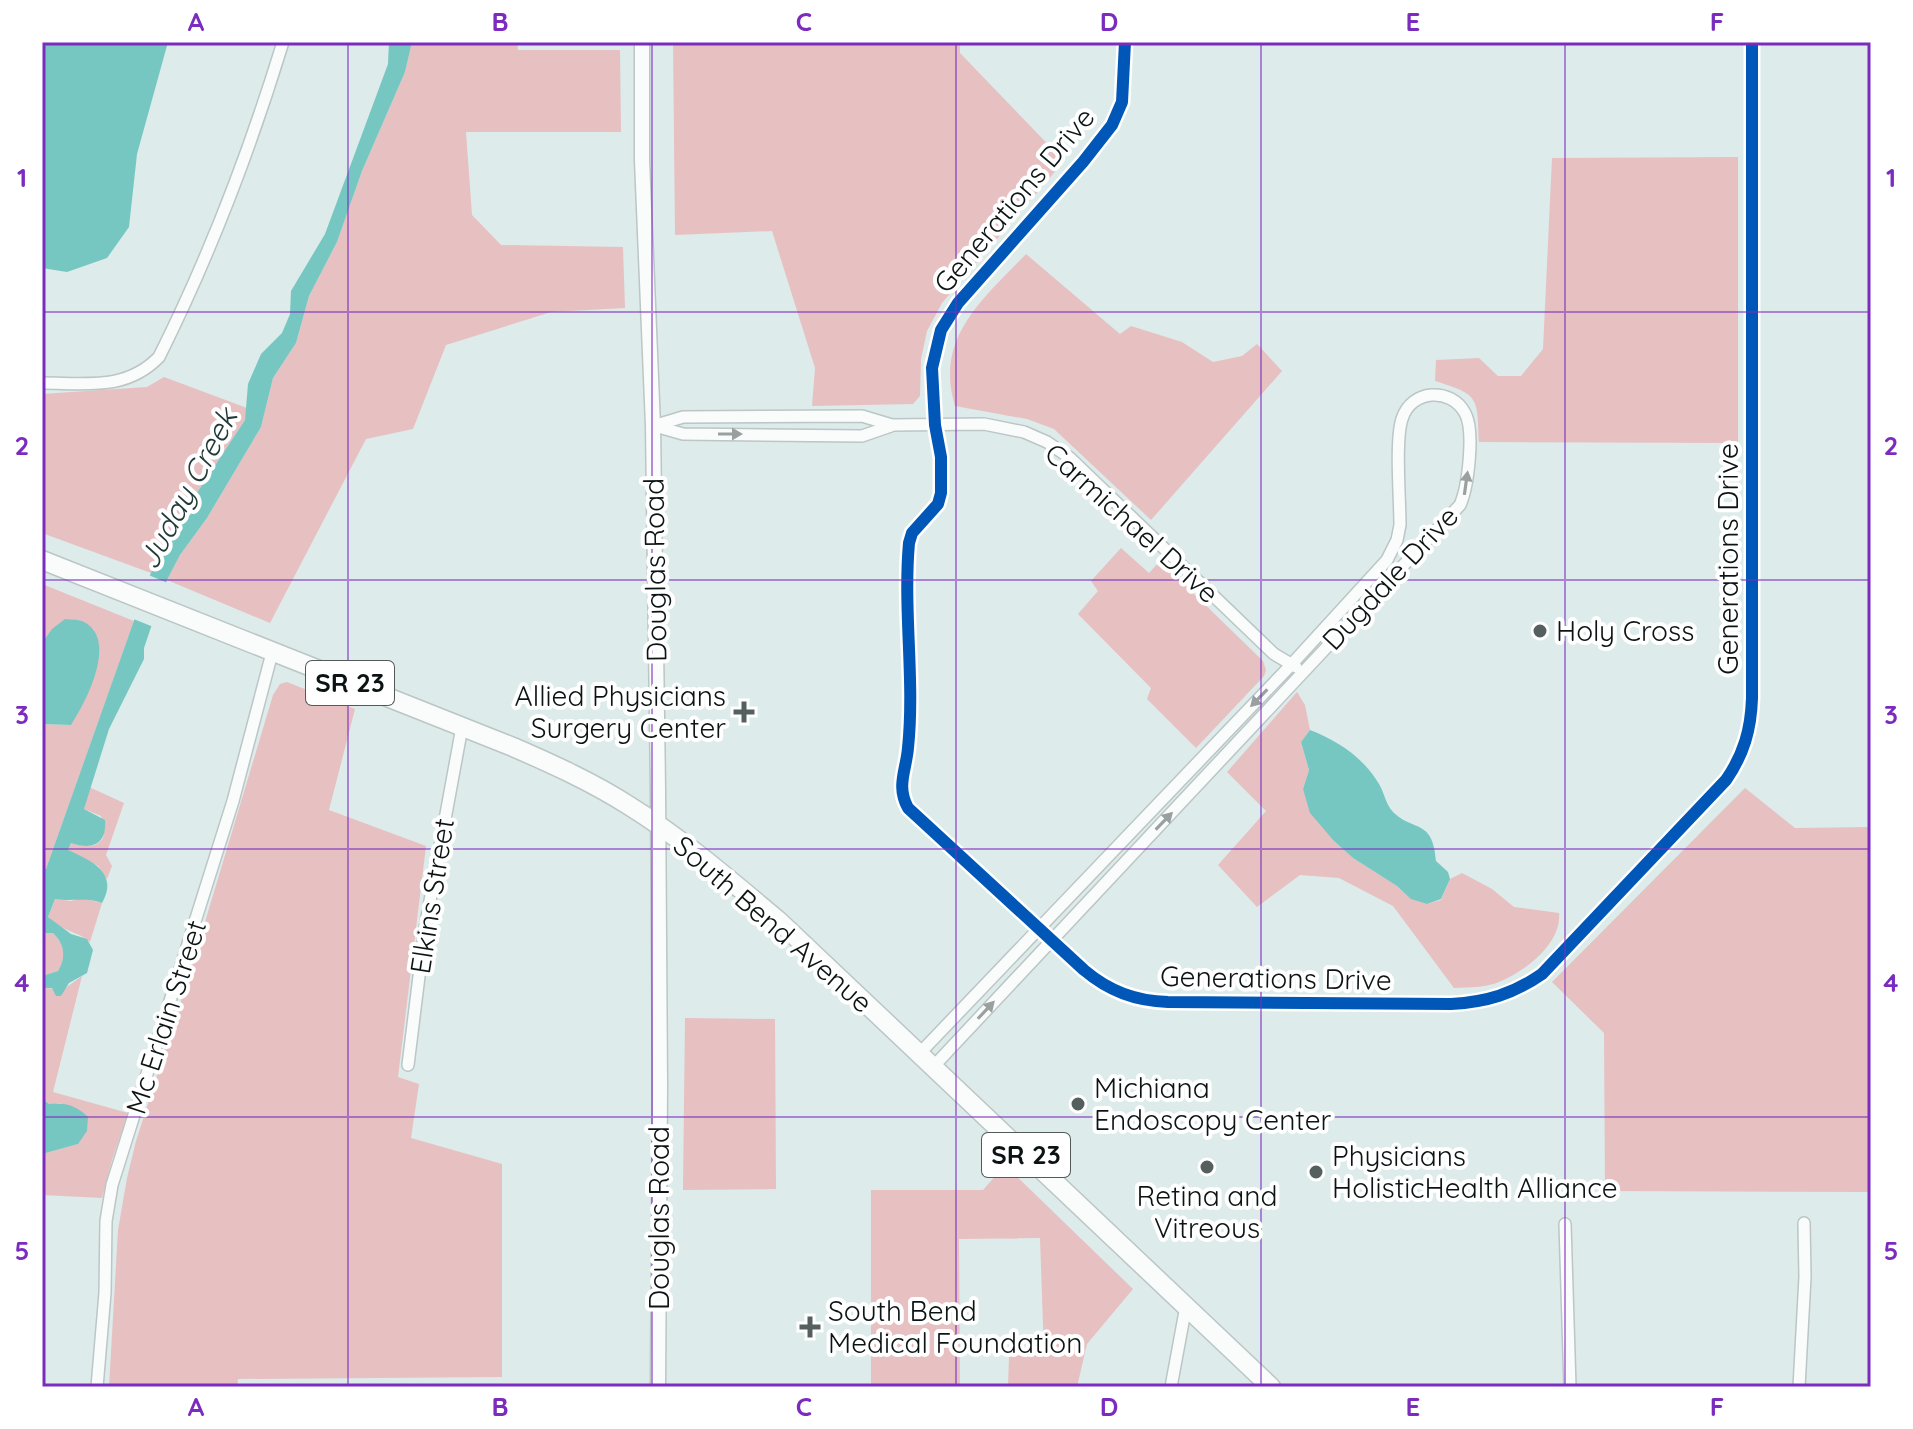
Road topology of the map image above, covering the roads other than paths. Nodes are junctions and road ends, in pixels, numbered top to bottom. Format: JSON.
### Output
{"nodes":[{"id":1,"x":283,"y":42,"type":"edge"},
{"id":2,"x":642,"y":42,"type":"edge"},
{"id":3,"x":1125,"y":42,"type":"edge"},
{"id":4,"x":1752,"y":42,"type":"edge"},
{"id":5,"x":42,"y":383,"type":"edge"},
{"id":6,"x":763,"y":417,"type":"junction"},
{"id":7,"x":892,"y":425,"type":"junction"},
{"id":8,"x":935,"y":425,"type":"junction"},
{"id":9,"x":653,"y":426,"type":"junction"},
{"id":10,"x":764,"y":434,"type":"junction"},
{"id":11,"x":42,"y":560,"type":"edge"},
{"id":12,"x":272,"y":653,"type":"junction"},
{"id":13,"x":1291,"y":665,"type":"junction"},
{"id":14,"x":1303,"y":671,"type":"junction"},
{"id":15,"x":462,"y":727,"type":"junction"},
{"id":16,"x":657,"y":825,"type":"junction"},
{"id":17,"x":1039,"y":927,"type":"junction"},
{"id":18,"x":1051,"y":939,"type":"junction"},
{"id":19,"x":926,"y":1060,"type":"junction"},
{"id":20,"x":408,"y":1065,"type":"dead end"},
{"id":21,"x":1804,"y":1223,"type":"dead end"},
{"id":22,"x":1565,"y":1224,"type":"dead end"},
{"id":23,"x":1186,"y":1306,"type":"junction"},
{"id":24,"x":97,"y":1387,"type":"edge"},
{"id":25,"x":658,"y":1387,"type":"edge"},
{"id":26,"x":1171,"y":1387,"type":"edge"},
{"id":27,"x":1271,"y":1387,"type":"edge"},
{"id":28,"x":1570,"y":1387,"type":"edge"},
{"id":29,"x":1799,"y":1387,"type":"edge"}],
"edges":[{"from":1,"to":5,"type":"street"},
{"from":2,"to":9,"type":"street","name":"Douglas Road"},
{"from":3,"to":8,"type":"street","name":"Generations Drive"},
{"from":4,"to":18,"type":"street","name":"Generations Drive"},
{"from":6,"to":7,"type":"street","name":"Carmichael Drive"},
{"from":6,"to":9,"type":"street","name":"Carmichael Drive"},
{"from":6,"to":10,"type":"street"},
{"from":7,"to":8,"type":"street","name":"Carmichael Drive"},
{"from":7,"to":10,"type":"street","name":"Carmichael Drive"},
{"from":8,"to":13,"type":"street","name":"Carmichael Drive"},
{"from":8,"to":17,"type":"street","name":"Generations Drive"},
{"from":9,"to":10,"type":"street","name":"Carmichael Drive","one_way":true},
{"from":9,"to":16,"type":"street","name":"Douglas Road"},
{"from":11,"to":12,"type":"main road","name":"South Bend Avenue","number":"SR 23"},
{"from":12,"to":15,"type":"main road","name":"South Bend Avenue","number":"SR 23"},
{"from":12,"to":24,"type":"street","name":"Mc Erlain Street"},
{"from":13,"to":14,"type":"street","name":"Carmichael Drive"},
{"from":14,"to":13,"type":"street","name":"Dugdale Drive","one_way":true},
{"from":13,"to":17,"type":"street","name":"Dugdale Drive","one_way":true},
{"from":18,"to":14,"type":"street","name":"Dugdale Drive","one_way":true},
{"from":15,"to":16,"type":"main road","name":"South Bend Avenue","number":"SR 23"},
{"from":15,"to":20,"type":"street","name":"Elkins Street"},
{"from":16,"to":19,"type":"main road","name":"South Bend Avenue","number":"SR 23"},
{"from":16,"to":25,"type":"street","name":"Douglas Road"},
{"from":17,"to":18,"type":"street","name":"Generations Drive"},
{"from":17,"to":19,"type":"street","name":"Dugdale Drive"},
{"from":19,"to":18,"type":"street","name":"Dugdale Drive","one_way":true},
{"from":19,"to":23,"type":"main road","name":"South Bend Avenue","number":"SR 23"},
{"from":21,"to":29,"type":"street"},
{"from":22,"to":28,"type":"street"},
{"from":23,"to":26,"type":"street"},
{"from":23,"to":27,"type":"main road","name":"South Bend Avenue","number":"SR 23"}]}
